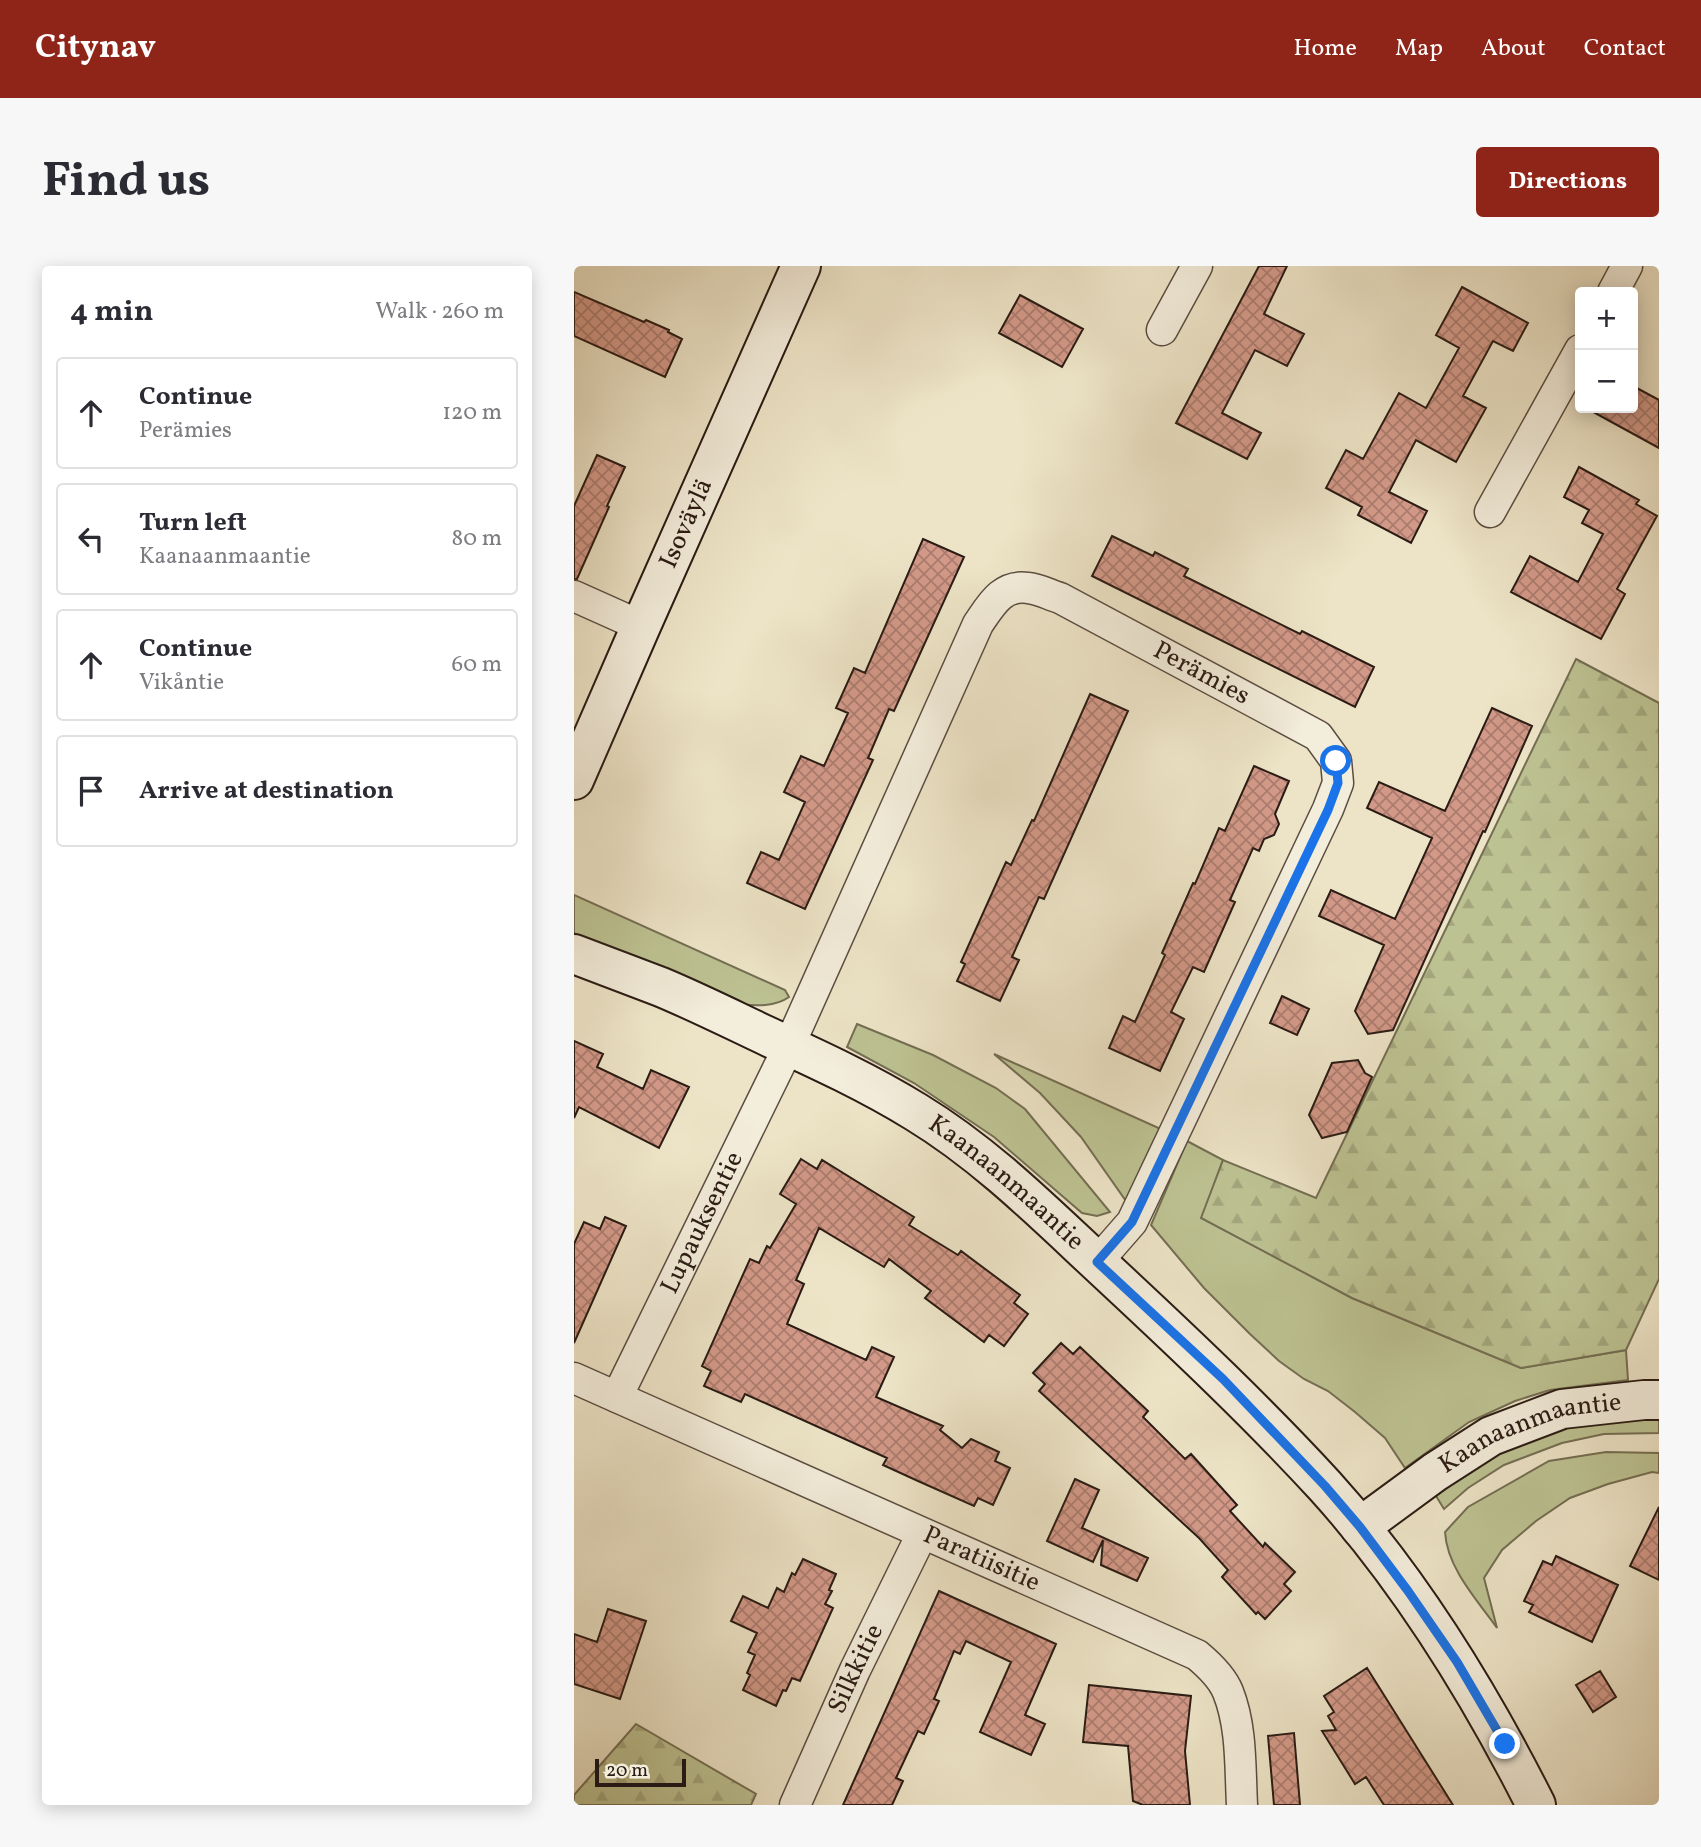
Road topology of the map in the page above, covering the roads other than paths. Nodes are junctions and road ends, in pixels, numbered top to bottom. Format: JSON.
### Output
{"nodes":[{"id":1,"x":801,"y":266,"type":"edge"},
{"id":2,"x":1196,"y":266,"type":"edge"},
{"id":3,"x":1627,"y":266,"type":"edge"},
{"id":4,"x":1615,"y":287,"type":"edge"},
{"id":5,"x":1162,"y":330,"type":"dead end"},
{"id":6,"x":1575,"y":359,"type":"edge"},
{"id":7,"x":1490,"y":512,"type":"dead end"},
{"id":8,"x":574,"y":596,"type":"edge"},
{"id":9,"x":641,"y":626,"type":"junction"},
{"id":10,"x":574,"y":780,"type":"edge"},
{"id":11,"x":574,"y":954,"type":"edge"},
{"id":12,"x":789,"y":1046,"type":"junction"},
{"id":13,"x":1097,"y":1262,"type":"junction"},
{"id":14,"x":574,"y":1378,"type":"edge"},
{"id":15,"x":617,"y":1397,"type":"junction"},
{"id":16,"x":1659,"y":1400,"type":"edge"},
{"id":17,"x":1360,"y":1527,"type":"junction"},
{"id":18,"x":922,"y":1534,"type":"junction"},
{"id":19,"x":795,"y":1805,"type":"edge"},
{"id":20,"x":1242,"y":1805,"type":"edge"},
{"id":21,"x":1536,"y":1805,"type":"edge"}],
"edges":[{"from":1,"to":9,"type":"street","name":"Isoväylä"},
{"from":2,"to":5,"type":"street"},
{"from":3,"to":4,"type":"street"},
{"from":6,"to":7,"type":"street"},
{"from":8,"to":9,"type":"street"},
{"from":9,"to":10,"type":"street","name":"Isoväylä"},
{"from":11,"to":12,"type":"street","name":"Kaanaanmaantie"},
{"from":12,"to":13,"type":"street","name":"Kaanaanmaantie"},
{"from":12,"to":13,"type":"street","name":"Perämies"},
{"from":12,"to":15,"type":"street","name":"Lupauksentie"},
{"from":13,"to":17,"type":"street","name":"Kaanaanmaantie"},
{"from":14,"to":15,"type":"street","name":"Paratiisitie"},
{"from":15,"to":18,"type":"street","name":"Paratiisitie"},
{"from":16,"to":17,"type":"street","name":"Kaanaanmaantie"},
{"from":17,"to":21,"type":"street"},
{"from":18,"to":19,"type":"street","name":"Silkkitie"},
{"from":18,"to":20,"type":"street","name":"Paratiisitie"}]}
